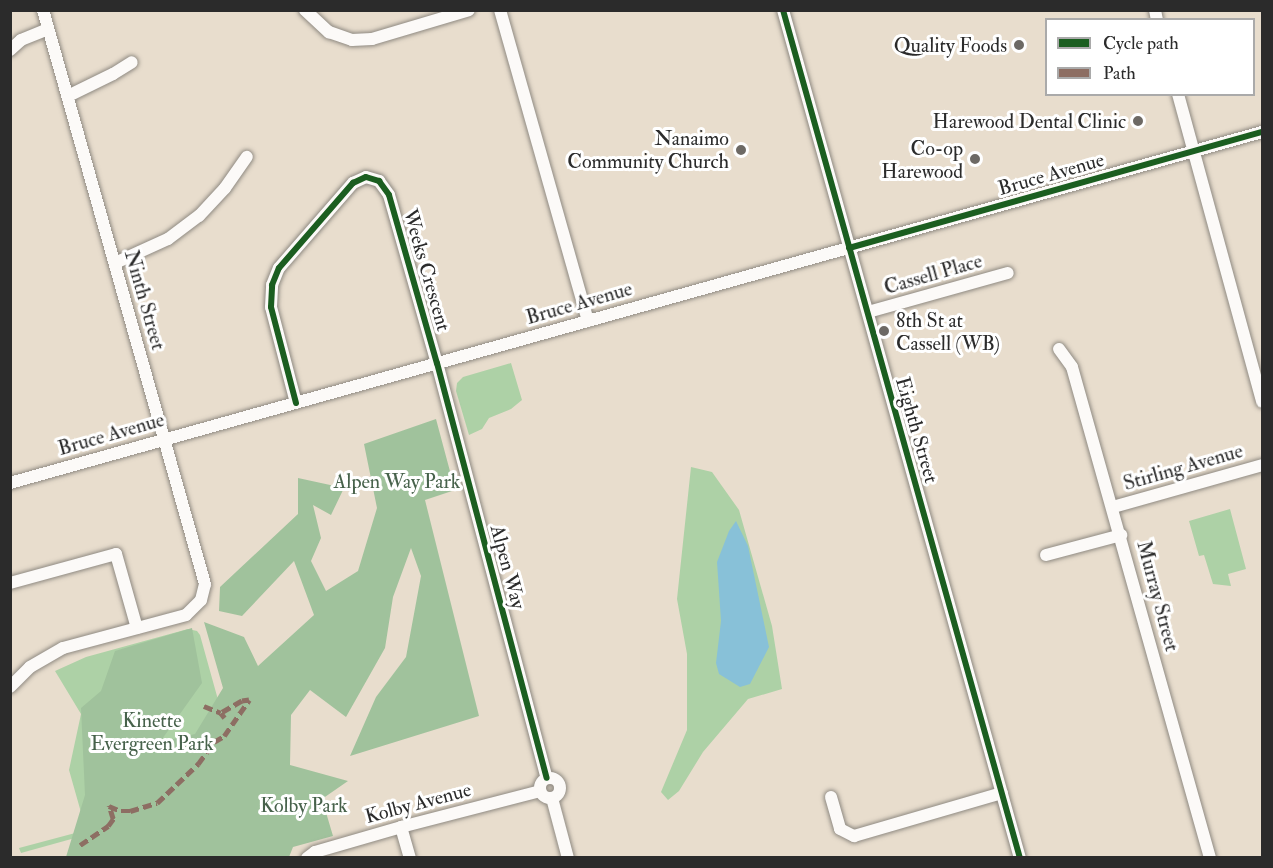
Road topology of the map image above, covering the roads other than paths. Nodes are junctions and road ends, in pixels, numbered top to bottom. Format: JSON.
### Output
{"nodes":[{"id":1,"x":43,"y":10,"type":"edge"},
{"id":2,"x":305,"y":10,"type":"edge"},
{"id":3,"x":469,"y":10,"type":"edge"},
{"id":4,"x":501,"y":10,"type":"edge"},
{"id":5,"x":783,"y":10,"type":"edge"},
{"id":6,"x":48,"y":29,"type":"junction"},
{"id":7,"x":10,"y":50,"type":"edge"},
{"id":8,"x":132,"y":62,"type":"dead end"},
{"id":9,"x":68,"y":96,"type":"junction"},
{"id":10,"x":1179,"y":96,"type":"edge"},
{"id":11,"x":1263,"y":132,"type":"edge"},
{"id":12,"x":1193,"y":151,"type":"junction"},
{"id":13,"x":247,"y":158,"type":"dead end"},
{"id":14,"x":849,"y":248,"type":"junction"},
{"id":15,"x":115,"y":263,"type":"junction"},
{"id":16,"x":1008,"y":273,"type":"dead end"},
{"id":17,"x":868,"y":312,"type":"junction"},
{"id":18,"x":588,"y":321,"type":"junction"},
{"id":19,"x":1059,"y":349,"type":"dead end"},
{"id":20,"x":437,"y":363,"type":"junction"},
{"id":21,"x":1263,"y":402,"type":"edge"},
{"id":22,"x":296,"y":403,"type":"junction"},
{"id":23,"x":164,"y":440,"type":"junction"},
{"id":24,"x":1263,"y":465,"type":"edge"},
{"id":25,"x":10,"y":483,"type":"edge"},
{"id":26,"x":1113,"y":507,"type":"junction"},
{"id":27,"x":1121,"y":535,"type":"junction"},
{"id":28,"x":1046,"y":555,"type":"dead end"},
{"id":29,"x":10,"y":583,"type":"edge"},
{"id":30,"x":137,"y":628,"type":"junction"},
{"id":31,"x":10,"y":687,"type":"edge"},
{"id":32,"x":547,"y":778,"type":"junction"},
{"id":33,"x":540,"y":791,"type":"junction"},
{"id":34,"x":1002,"y":793,"type":"junction"},
{"id":35,"x":831,"y":797,"type":"dead end"},
{"id":36,"x":552,"y":798,"type":"junction"},
{"id":37,"x":401,"y":827,"type":"junction"},
{"id":38,"x":307,"y":858,"type":"edge"},
{"id":39,"x":410,"y":858,"type":"edge"},
{"id":40,"x":568,"y":858,"type":"edge"},
{"id":41,"x":1020,"y":858,"type":"edge"},
{"id":42,"x":1209,"y":858,"type":"edge"}],
"edges":[{"from":1,"to":6,"type":"street","name":"Ninth Street"},
{"from":2,"to":3,"type":"street"},
{"from":4,"to":18,"type":"street"},
{"from":5,"to":14,"type":"street","name":"Eighth Street"},
{"from":6,"to":7,"type":"street"},
{"from":6,"to":9,"type":"street","name":"Ninth Street"},
{"from":8,"to":9,"type":"street"},
{"from":9,"to":15,"type":"street","name":"Ninth Street"},
{"from":10,"to":12,"type":"street"},
{"from":11,"to":12,"type":"street","name":"Bruce Avenue"},
{"from":12,"to":14,"type":"street","name":"Bruce Avenue"},
{"from":12,"to":21,"type":"street"},
{"from":13,"to":15,"type":"street"},
{"from":14,"to":17,"type":"street","name":"Eighth Street"},
{"from":14,"to":18,"type":"street","name":"Bruce Avenue"},
{"from":15,"to":23,"type":"street","name":"Ninth Street"},
{"from":16,"to":17,"type":"street","name":"Cassell Place"},
{"from":17,"to":34,"type":"street","name":"Eighth Street"},
{"from":18,"to":20,"type":"street","name":"Bruce Avenue"},
{"from":19,"to":26,"type":"street","name":"Murray Street"},
{"from":20,"to":22,"type":"street","name":"Bruce Avenue"},
{"from":20,"to":22,"type":"street","name":"Weeks Crescent"},
{"from":20,"to":32,"type":"street","name":"Alpen Way"},
{"from":22,"to":23,"type":"street","name":"Bruce Avenue"},
{"from":23,"to":25,"type":"street","name":"Bruce Avenue"},
{"from":23,"to":30,"type":"street","name":"Ninth Street"},
{"from":24,"to":26,"type":"street","name":"Stirling Avenue"},
{"from":26,"to":27,"type":"street","name":"Murray Street"},
{"from":27,"to":28,"type":"street"},
{"from":27,"to":42,"type":"street","name":"Murray Street"},
{"from":29,"to":30,"type":"street"},
{"from":30,"to":31,"type":"street"},
{"from":32,"to":33,"type":"street"},
{"from":32,"to":36,"type":"street"},
{"from":33,"to":36,"type":"street"},
{"from":33,"to":37,"type":"street","name":"Kolby Avenue"},
{"from":34,"to":35,"type":"street"},
{"from":34,"to":41,"type":"street","name":"Eighth Street"},
{"from":36,"to":40,"type":"street"},
{"from":37,"to":38,"type":"street","name":"Kolby Avenue"},
{"from":37,"to":39,"type":"street"}]}
